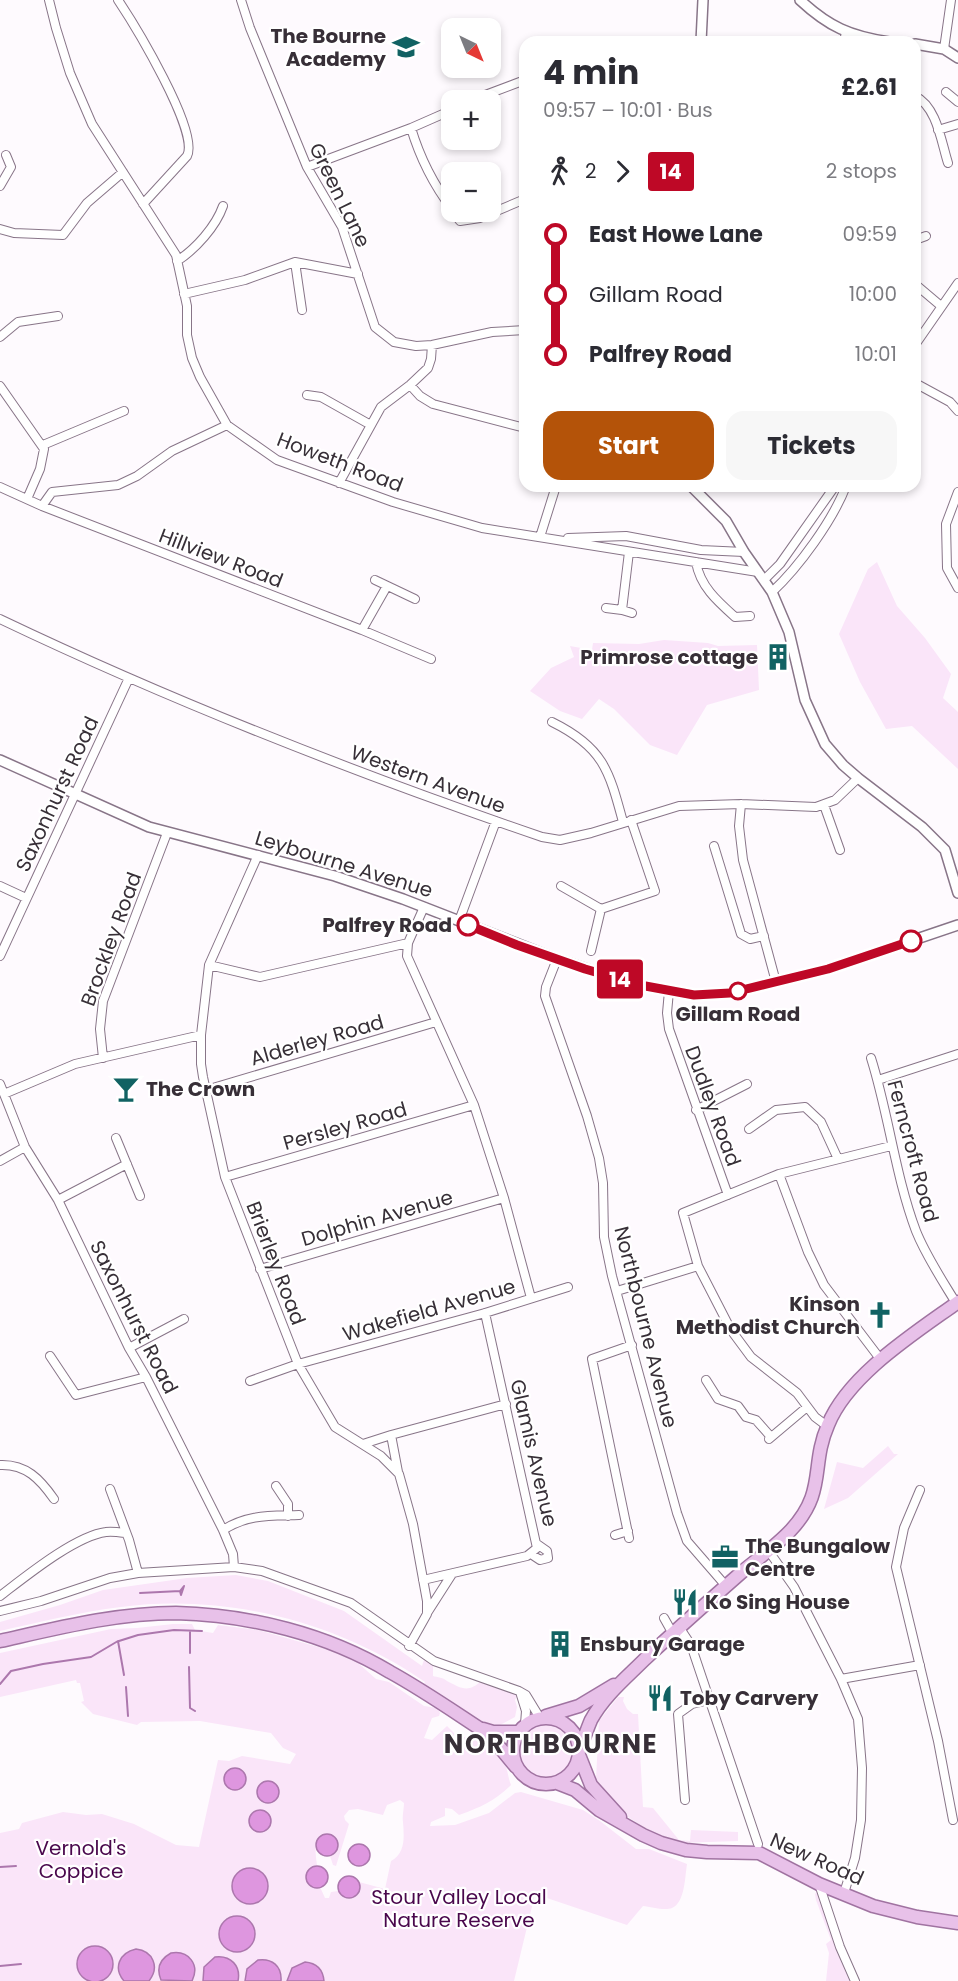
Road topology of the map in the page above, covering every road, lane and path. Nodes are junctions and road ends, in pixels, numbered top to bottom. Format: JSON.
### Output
{"nodes":[{"id":1,"x":50,"y":0,"type":"edge"},
{"id":2,"x":118,"y":0,"type":"edge"},
{"id":3,"x":242,"y":0,"type":"edge"},
{"id":4,"x":704,"y":0,"type":"edge"},
{"id":5,"x":800,"y":0,"type":"edge"},
{"id":6,"x":951,"y":0,"type":"edge"},
{"id":7,"x":701,"y":36,"type":"edge"},
{"id":8,"x":844,"y":36,"type":"edge"},
{"id":9,"x":921,"y":45,"type":"edge"},
{"id":10,"x":944,"y":49,"type":"junction"},
{"id":11,"x":958,"y":58,"type":"edge"},
{"id":12,"x":519,"y":82,"type":"edge"},
{"id":13,"x":498,"y":90,"type":"edge"},
{"id":14,"x":946,"y":92,"type":"dead end"},
{"id":15,"x":921,"y":99,"type":"edge"},
{"id":16,"x":958,"y":102,"type":"edge"},
{"id":17,"x":441,"y":115,"type":"edge"},
{"id":18,"x":958,"y":124,"type":"edge"},
{"id":19,"x":411,"y":128,"type":"junction"},
{"id":20,"x":938,"y":130,"type":"junction"},
{"id":21,"x":6,"y":155,"type":"dead end"},
{"id":22,"x":948,"y":163,"type":"dead end"},
{"id":23,"x":307,"y":167,"type":"junction"},
{"id":24,"x":123,"y":172,"type":"junction"},
{"id":25,"x":0,"y":186,"type":"edge"},
{"id":26,"x":441,"y":194,"type":"edge"},
{"id":27,"x":519,"y":202,"type":"edge"},
{"id":28,"x":143,"y":204,"type":"junction"},
{"id":29,"x":223,"y":206,"type":"dead end"},
{"id":30,"x":501,"y":209,"type":"edge"},
{"id":31,"x":0,"y":229,"type":"edge"},
{"id":32,"x":926,"y":236,"type":"dead end"},
{"id":33,"x":921,"y":238,"type":"edge"},
{"id":34,"x":177,"y":261,"type":"junction"},
{"id":35,"x":295,"y":262,"type":"junction"},
{"id":36,"x":358,"y":274,"type":"junction"},
{"id":37,"x":958,"y":284,"type":"edge"},
{"id":38,"x":921,"y":289,"type":"edge"},
{"id":39,"x":184,"y":294,"type":"junction"},
{"id":40,"x":941,"y":306,"type":"junction"},
{"id":41,"x":302,"y":310,"type":"dead end"},
{"id":42,"x":58,"y":316,"type":"dead end"},
{"id":43,"x":519,"y":330,"type":"edge"},
{"id":44,"x":921,"y":336,"type":"edge"},
{"id":45,"x":0,"y":337,"type":"edge"},
{"id":46,"x":432,"y":345,"type":"junction"},
{"id":47,"x":410,"y":385,"type":"junction"},
{"id":48,"x":0,"y":386,"type":"edge"},
{"id":49,"x":921,"y":386,"type":"edge"},
{"id":50,"x":307,"y":395,"type":"dead end"},
{"id":51,"x":124,"y":411,"type":"dead end"},
{"id":52,"x":958,"y":411,"type":"edge"},
{"id":53,"x":369,"y":424,"type":"junction"},
{"id":54,"x":227,"y":425,"type":"junction"},
{"id":55,"x":519,"y":426,"type":"edge"},
{"id":56,"x":43,"y":446,"type":"junction"},
{"id":57,"x":339,"y":483,"type":"junction"},
{"id":58,"x":0,"y":487,"type":"edge"},
{"id":59,"x":554,"y":492,"type":"edge"},
{"id":60,"x":697,"y":492,"type":"edge"},
{"id":61,"x":831,"y":492,"type":"edge"},
{"id":62,"x":844,"y":492,"type":"edge"},
{"id":63,"x":958,"y":492,"type":"edge"},
{"id":64,"x":27,"y":499,"type":"junction"},
{"id":65,"x":42,"y":506,"type":"junction"},
{"id":66,"x":540,"y":537,"type":"junction"},
{"id":67,"x":552,"y":539,"type":"junction"},
{"id":68,"x":629,"y":552,"type":"junction"},
{"id":69,"x":744,"y":552,"type":"junction"},
{"id":70,"x":696,"y":562,"type":"junction"},
{"id":71,"x":761,"y":576,"type":"junction"},
{"id":72,"x":375,"y":580,"type":"dead end"},
{"id":73,"x":387,"y":585,"type":"junction"},
{"id":74,"x":958,"y":588,"type":"edge"},
{"id":75,"x":772,"y":592,"type":"junction"},
{"id":76,"x":415,"y":599,"type":"dead end"},
{"id":77,"x":606,"y":609,"type":"dead end"},
{"id":78,"x":622,"y":610,"type":"junction"},
{"id":79,"x":632,"y":613,"type":"dead end"},
{"id":80,"x":750,"y":616,"type":"dead end"},
{"id":81,"x":0,"y":619,"type":"edge"},
{"id":82,"x":362,"y":630,"type":"junction"},
{"id":83,"x":431,"y":659,"type":"dead end"},
{"id":84,"x":129,"y":678,"type":"junction"},
{"id":85,"x":552,"y":722,"type":"dead end"},
{"id":86,"x":0,"y":760,"type":"edge"},
{"id":87,"x":858,"y":778,"type":"junction"},
{"id":88,"x":75,"y":794,"type":"junction"},
{"id":89,"x":741,"y":804,"type":"junction"},
{"id":90,"x":824,"y":805,"type":"junction"},
{"id":91,"x":496,"y":821,"type":"junction"},
{"id":92,"x":627,"y":821,"type":"junction"},
{"id":93,"x":167,"y":833,"type":"junction"},
{"id":94,"x":714,"y":846,"type":"dead end"},
{"id":95,"x":840,"y":850,"type":"dead end"},
{"id":96,"x":258,"y":855,"type":"junction"},
{"id":97,"x":0,"y":886,"type":"edge"},
{"id":98,"x":561,"y":886,"type":"dead end"},
{"id":99,"x":958,"y":893,"type":"edge"},
{"id":100,"x":26,"y":898,"type":"junction"},
{"id":101,"x":424,"y":907,"type":"junction"},
{"id":102,"x":601,"y":909,"type":"junction"},
{"id":103,"x":459,"y":921,"type":"junction"},
{"id":104,"x":958,"y":924,"type":"edge"},
{"id":105,"x":764,"y":936,"type":"junction"},
{"id":106,"x":408,"y":943,"type":"junction"},
{"id":107,"x":591,"y":951,"type":"dead end"},
{"id":108,"x":0,"y":956,"type":"edge"},
{"id":109,"x":556,"y":959,"type":"junction"},
{"id":110,"x":208,"y":965,"type":"junction"},
{"id":111,"x":776,"y":982,"type":"junction"},
{"id":112,"x":669,"y":991,"type":"junction"},
{"id":113,"x":436,"y":1022,"type":"junction"},
{"id":114,"x":201,"y":1035,"type":"junction"},
{"id":115,"x":948,"y":1047,"type":"dead end"},
{"id":116,"x":954,"y":1055,"type":"edge"},
{"id":117,"x":103,"y":1058,"type":"junction"},
{"id":118,"x":872,"y":1058,"type":"dead end"},
{"id":119,"x":875,"y":1070,"type":"junction"},
{"id":120,"x":865,"y":1074,"type":"dead end"},
{"id":121,"x":878,"y":1080,"type":"junction"},
{"id":122,"x":0,"y":1084,"type":"edge"},
{"id":123,"x":747,"y":1084,"type":"dead end"},
{"id":124,"x":206,"y":1090,"type":"junction"},
{"id":125,"x":4,"y":1094,"type":"junction"},
{"id":126,"x":474,"y":1105,"type":"junction"},
{"id":127,"x":696,"y":1110,"type":"junction"},
{"id":128,"x":749,"y":1129,"type":"dead end"},
{"id":129,"x":116,"y":1138,"type":"dead end"},
{"id":130,"x":891,"y":1146,"type":"junction"},
{"id":131,"x":25,"y":1147,"type":"junction"},
{"id":132,"x":838,"y":1159,"type":"junction"},
{"id":133,"x":0,"y":1161,"type":"edge"},
{"id":134,"x":127,"y":1164,"type":"junction"},
{"id":135,"x":779,"y":1174,"type":"junction"},
{"id":136,"x":225,"y":1177,"type":"junction"},
{"id":137,"x":728,"y":1195,"type":"junction"},
{"id":138,"x":140,"y":1196,"type":"dead end"},
{"id":139,"x":504,"y":1198,"type":"junction"},
{"id":140,"x":58,"y":1200,"type":"junction"},
{"id":141,"x":698,"y":1266,"type":"junction"},
{"id":142,"x":260,"y":1269,"type":"junction"},
{"id":143,"x":568,"y":1287,"type":"dead end"},
{"id":144,"x":617,"y":1291,"type":"junction"},
{"id":145,"x":531,"y":1298,"type":"junction"},
{"id":146,"x":957,"y":1302,"type":"edge"},
{"id":147,"x":485,"y":1313,"type":"junction"},
{"id":148,"x":184,"y":1319,"type":"dead end"},
{"id":149,"x":632,"y":1345,"type":"junction"},
{"id":150,"x":129,"y":1348,"type":"junction"},
{"id":151,"x":50,"y":1356,"type":"dead end"},
{"id":152,"x":880,"y":1360,"type":"junction"},
{"id":153,"x":298,"y":1364,"type":"junction"},
{"id":154,"x":146,"y":1377,"type":"junction"},
{"id":155,"x":706,"y":1380,"type":"dead end"},
{"id":156,"x":250,"y":1381,"type":"dead end"},
{"id":157,"x":507,"y":1404,"type":"junction"},
{"id":158,"x":807,"y":1407,"type":"junction"},
{"id":159,"x":827,"y":1426,"type":"junction"},
{"id":160,"x":391,"y":1435,"type":"junction"},
{"id":161,"x":363,"y":1444,"type":"junction"},
{"id":162,"x":0,"y":1464,"type":"edge"},
{"id":163,"x":399,"y":1474,"type":"junction"},
{"id":164,"x":276,"y":1486,"type":"dead end"},
{"id":165,"x":110,"y":1489,"type":"dead end"},
{"id":166,"x":920,"y":1490,"type":"dead end"},
{"id":167,"x":54,"y":1499,"type":"dead end"},
{"id":168,"x":288,"y":1515,"type":"junction"},
{"id":169,"x":299,"y":1515,"type":"dead end"},
{"id":170,"x":223,"y":1530,"type":"junction"},
{"id":171,"x":124,"y":1533,"type":"junction"},
{"id":172,"x":615,"y":1536,"type":"dead end"},
{"id":173,"x":537,"y":1544,"type":"junction"},
{"id":174,"x":768,"y":1550,"type":"junction"},
{"id":175,"x":531,"y":1554,"type":"junction"},
{"id":176,"x":234,"y":1567,"type":"junction"},
{"id":177,"x":138,"y":1573,"type":"junction"},
{"id":178,"x":452,"y":1574,"type":"junction"},
{"id":179,"x":423,"y":1580,"type":"junction"},
{"id":180,"x":726,"y":1586,"type":"junction"},
{"id":181,"x":0,"y":1596,"type":"edge"},
{"id":182,"x":0,"y":1611,"type":"edge"},
{"id":183,"x":427,"y":1614,"type":"junction"},
{"id":184,"x":664,"y":1618,"type":"dead end"},
{"id":185,"x":676,"y":1630,"type":"junction"},
{"id":186,"x":0,"y":1641,"type":"edge"},
{"id":187,"x":409,"y":1646,"type":"junction"},
{"id":188,"x":920,"y":1665,"type":"junction"},
{"id":189,"x":625,"y":1677,"type":"junction"},
{"id":190,"x":841,"y":1679,"type":"junction"},
{"id":191,"x":519,"y":1691,"type":"junction"},
{"id":192,"x":709,"y":1700,"type":"junction"},
{"id":193,"x":541,"y":1718,"type":"junction"},
{"id":194,"x":479,"y":1728,"type":"junction"},
{"id":195,"x":521,"y":1728,"type":"junction"},
{"id":196,"x":579,"y":1752,"type":"junction"},
{"id":197,"x":516,"y":1767,"type":"junction"},
{"id":198,"x":557,"y":1783,"type":"junction"},
{"id":199,"x":685,"y":1800,"type":"dead end"},
{"id":200,"x":953,"y":1820,"type":"dead end"},
{"id":201,"x":627,"y":1824,"type":"junction"},
{"id":202,"x":758,"y":1844,"type":"dead end"},
{"id":203,"x":819,"y":1884,"type":"junction"},
{"id":204,"x":844,"y":1893,"type":"junction"},
{"id":205,"x":958,"y":1923,"type":"edge"},
{"id":206,"x":855,"y":1981,"type":"edge"}],
"edges":[{"from":1,"to":24,"type":"street","name":"Howeth Road"},
{"from":2,"to":28,"type":"street"},
{"from":3,"to":23,"type":"street","name":"Green Lane"},
{"from":4,"to":7,"type":"street"},
{"from":5,"to":8,"type":"street"},
{"from":6,"to":10,"type":"street"},
{"from":9,"to":10,"type":"street"},
{"from":10,"to":11,"type":"street"},
{"from":12,"to":13,"type":"street"},
{"from":14,"to":16,"type":"street"},
{"from":15,"to":20,"type":"street"},
{"from":17,"to":19,"type":"street"},
{"from":18,"to":20,"type":"street"},
{"from":19,"to":23,"type":"street"},
{"from":19,"to":26,"type":"street"},
{"from":20,"to":22,"type":"street"},
{"from":21,"to":25,"type":"street"},
{"from":23,"to":36,"type":"street","name":"Green Lane"},
{"from":24,"to":28,"type":"street","name":"Howeth Road"},
{"from":24,"to":31,"type":"street"},
{"from":27,"to":30,"type":"street"},
{"from":28,"to":34,"type":"street","name":"Howeth Road"},
{"from":29,"to":34,"type":"street"},
{"from":32,"to":33,"type":"street"},
{"from":34,"to":39,"type":"street","name":"Howeth Road"},
{"from":35,"to":36,"type":"street"},
{"from":35,"to":39,"type":"street"},
{"from":35,"to":41,"type":"street"},
{"from":36,"to":46,"type":"street","name":"Green Lane"},
{"from":37,"to":40,"type":"street"},
{"from":38,"to":40,"type":"street"},
{"from":39,"to":54,"type":"street","name":"Howeth Road"},
{"from":40,"to":44,"type":"street"},
{"from":42,"to":45,"type":"street"},
{"from":43,"to":46,"type":"street","name":"Green Lane"},
{"from":46,"to":47,"type":"street"},
{"from":47,"to":53,"type":"street"},
{"from":47,"to":55,"type":"street"},
{"from":48,"to":56,"type":"street"},
{"from":49,"to":52,"type":"street"},
{"from":50,"to":53,"type":"street"},
{"from":51,"to":56,"type":"street"},
{"from":53,"to":57,"type":"street"},
{"from":54,"to":57,"type":"street","name":"Howeth Road"},
{"from":54,"to":65,"type":"street"},
{"from":56,"to":64,"type":"street"},
{"from":57,"to":66,"type":"street","name":"Howeth Road"},
{"from":58,"to":64,"type":"street","name":"Hillview Road"},
{"from":59,"to":66,"type":"street"},
{"from":60,"to":69,"type":"street"},
{"from":61,"to":71,"type":"street"},
{"from":62,"to":75,"type":"street"},
{"from":63,"to":74,"type":"street"},
{"from":64,"to":65,"type":"street","name":"Hillview Road"},
{"from":65,"to":82,"type":"street","name":"Hillview Road"},
{"from":66,"to":67,"type":"street","name":"Howeth Road"},
{"from":67,"to":68,"type":"street","name":"Howeth Road"},
{"from":67,"to":69,"type":"street","name":"Howeth Road"},
{"from":68,"to":70,"type":"street","name":"Howeth Road"},
{"from":68,"to":78,"type":"street"},
{"from":69,"to":71,"type":"street"},
{"from":70,"to":71,"type":"street","name":"Howeth Road"},
{"from":70,"to":80,"type":"street"},
{"from":71,"to":75,"type":"street"},
{"from":72,"to":73,"type":"street"},
{"from":73,"to":76,"type":"street"},
{"from":73,"to":82,"type":"street"},
{"from":75,"to":87,"type":"street"},
{"from":77,"to":78,"type":"street"},
{"from":78,"to":79,"type":"street"},
{"from":81,"to":84,"type":"street","name":"Western Avenue"},
{"from":82,"to":83,"type":"street","name":"Hillview Road"},
{"from":84,"to":88,"type":"street","name":"Saxonhurst Road"},
{"from":84,"to":91,"type":"street","name":"Western Avenue"},
{"from":85,"to":92,"type":"street"},
{"from":86,"to":88,"type":"street","name":"Leybourne Avenue"},
{"from":87,"to":90,"type":"street"},
{"from":87,"to":99,"type":"street"},
{"from":88,"to":93,"type":"street","name":"Leybourne Avenue"},
{"from":88,"to":100,"type":"street","name":"Saxonhurst Road"},
{"from":89,"to":90,"type":"street","name":"Western Avenue"},
{"from":89,"to":92,"type":"street","name":"Western Avenue"},
{"from":89,"to":105,"type":"street"},
{"from":90,"to":95,"type":"street"},
{"from":91,"to":92,"type":"street","name":"Western Avenue"},
{"from":91,"to":103,"type":"street"},
{"from":92,"to":102,"type":"street"},
{"from":93,"to":96,"type":"street","name":"Leybourne Avenue"},
{"from":93,"to":117,"type":"street","name":"Brockley Road"},
{"from":94,"to":105,"type":"street"},
{"from":96,"to":101,"type":"street","name":"Leybourne Avenue"},
{"from":96,"to":110,"type":"street","name":"Brierley Road"},
{"from":97,"to":100,"type":"street"},
{"from":98,"to":102,"type":"street"},
{"from":100,"to":108,"type":"street","name":"Saxonhurst Road"},
{"from":101,"to":103,"type":"street","name":"Leybourne Avenue"},
{"from":101,"to":106,"type":"street"},
{"from":102,"to":107,"type":"street"},
{"from":103,"to":109,"type":"street","name":"Leybourne Avenue"},
{"from":104,"to":111,"type":"street","name":"Leybourne Avenue"},
{"from":105,"to":111,"type":"street"},
{"from":106,"to":110,"type":"street"},
{"from":106,"to":113,"type":"street"},
{"from":109,"to":112,"type":"street","name":"Leybourne Avenue"},
{"from":109,"to":144,"type":"street","name":"Northbourne Avenue"},
{"from":110,"to":114,"type":"street","name":"Brierley Road"},
{"from":111,"to":112,"type":"street","name":"Leybourne Avenue"},
{"from":112,"to":127,"type":"street","name":"Dudley Road"},
{"from":113,"to":124,"type":"street","name":"Alderley Road"},
{"from":113,"to":126,"type":"street"},
{"from":114,"to":117,"type":"street"},
{"from":114,"to":124,"type":"street","name":"Brierley Road"},
{"from":115,"to":116,"type":"street"},
{"from":116,"to":121,"type":"street"},
{"from":117,"to":125,"type":"street"},
{"from":118,"to":119,"type":"street","name":"Ferncroft Road"},
{"from":119,"to":120,"type":"street","name":"Ferncroft Road"},
{"from":119,"to":121,"type":"street","name":"Ferncroft Road"},
{"from":121,"to":130,"type":"street","name":"Ferncroft Road"},
{"from":122,"to":125,"type":"street","name":"Saxonhurst Road"},
{"from":123,"to":127,"type":"street"},
{"from":124,"to":136,"type":"street","name":"Brierley Road"},
{"from":125,"to":131,"type":"street","name":"Saxonhurst Road"},
{"from":126,"to":136,"type":"street","name":"Persley Road"},
{"from":126,"to":139,"type":"street"},
{"from":127,"to":137,"type":"street","name":"Dudley Road"},
{"from":128,"to":132,"type":"street"},
{"from":129,"to":134,"type":"street"},
{"from":130,"to":132,"type":"street"},
{"from":130,"to":146,"type":"street","name":"Ferncroft Road"},
{"from":131,"to":133,"type":"street"},
{"from":131,"to":140,"type":"street","name":"Saxonhurst Road"},
{"from":132,"to":135,"type":"street"},
{"from":134,"to":138,"type":"street"},
{"from":134,"to":140,"type":"street"},
{"from":135,"to":137,"type":"street"},
{"from":135,"to":152,"type":"street"},
{"from":136,"to":142,"type":"street","name":"Brierley Road"},
{"from":137,"to":141,"type":"street"},
{"from":139,"to":142,"type":"street","name":"Dolphin Avenue"},
{"from":139,"to":145,"type":"street"},
{"from":140,"to":150,"type":"street","name":"Saxonhurst Road"},
{"from":141,"to":144,"type":"street"},
{"from":141,"to":158,"type":"street"},
{"from":142,"to":153,"type":"street","name":"Brierley Road"},
{"from":143,"to":145,"type":"street","name":"Wakefield Avenue"},
{"from":144,"to":149,"type":"street","name":"Northbourne Avenue"},
{"from":145,"to":147,"type":"street","name":"Wakefield Avenue"},
{"from":146,"to":152,"type":"main road"},
{"from":147,"to":153,"type":"street","name":"Wakefield Avenue"},
{"from":147,"to":157,"type":"street","name":"Glamis Avenue"},
{"from":148,"to":150,"type":"street"},
{"from":149,"to":172,"type":"street"},
{"from":149,"to":180,"type":"street","name":"Northbourne Avenue"},
{"from":150,"to":154,"type":"street","name":"Saxonhurst Road"},
{"from":151,"to":154,"type":"street"},
{"from":152,"to":159,"type":"main road"},
{"from":153,"to":156,"type":"street","name":"Wakefield Avenue"},
{"from":153,"to":161,"type":"street","name":"Brierley Road"},
{"from":154,"to":170,"type":"street","name":"Saxonhurst Road"},
{"from":155,"to":158,"type":"street"},
{"from":157,"to":160,"type":"street"},
{"from":157,"to":173,"type":"street","name":"Glamis Avenue"},
{"from":158,"to":159,"type":"street"},
{"from":159,"to":174,"type":"main road"},
{"from":160,"to":161,"type":"street"},
{"from":160,"to":163,"type":"street"},
{"from":161,"to":163,"type":"street","name":"Brierley Road"},
{"from":162,"to":167,"type":"street"},
{"from":163,"to":179,"type":"street"},
{"from":164,"to":168,"type":"street"},
{"from":165,"to":171,"type":"street"},
{"from":166,"to":188,"type":"street"},
{"from":168,"to":169,"type":"street"},
{"from":168,"to":170,"type":"street"},
{"from":170,"to":176,"type":"street","name":"Saxonhurst Road"},
{"from":171,"to":177,"type":"street"},
{"from":171,"to":181,"type":"street"},
{"from":173,"to":175,"type":"street","name":"Glamis Avenue"},
{"from":173,"to":175,"type":"street"},
{"from":174,"to":180,"type":"main road"},
{"from":174,"to":190,"type":"street"},
{"from":175,"to":178,"type":"street","name":"Glamis Avenue"},
{"from":176,"to":177,"type":"street"},
{"from":176,"to":187,"type":"street"},
{"from":177,"to":182,"type":"street"},
{"from":178,"to":179,"type":"street","name":"Glamis Avenue"},
{"from":178,"to":183,"type":"street"},
{"from":179,"to":183,"type":"street"},
{"from":180,"to":185,"type":"main road"},
{"from":183,"to":187,"type":"street"},
{"from":184,"to":185,"type":"street","name":"New Road"},
{"from":185,"to":189,"type":"main road"},
{"from":185,"to":192,"type":"street","name":"New Road"},
{"from":186,"to":194,"type":"main road"},
{"from":187,"to":191,"type":"street"},
{"from":188,"to":190,"type":"street"},
{"from":188,"to":200,"type":"street"},
{"from":189,"to":193,"type":"main road"},
{"from":189,"to":196,"type":"main road"},
{"from":190,"to":204,"type":"street"},
{"from":191,"to":193,"type":"street"},
{"from":191,"to":195,"type":"street"},
{"from":192,"to":199,"type":"street"},
{"from":192,"to":202,"type":"street","name":"New Road"},
{"from":193,"to":195,"type":"main road"},
{"from":193,"to":196,"type":"main road"},
{"from":194,"to":195,"type":"main road"},
{"from":194,"to":197,"type":"main road"},
{"from":195,"to":197,"type":"main road"},
{"from":196,"to":198,"type":"main road"},
{"from":196,"to":201,"type":"main road","name":"New Road"},
{"from":197,"to":198,"type":"main road"},
{"from":198,"to":201,"type":"main road","name":"New Road"},
{"from":201,"to":203,"type":"main road","name":"New Road"},
{"from":203,"to":204,"type":"main road","name":"New Road"},
{"from":203,"to":206,"type":"street"},
{"from":204,"to":205,"type":"main road","name":"New Road"}]}
